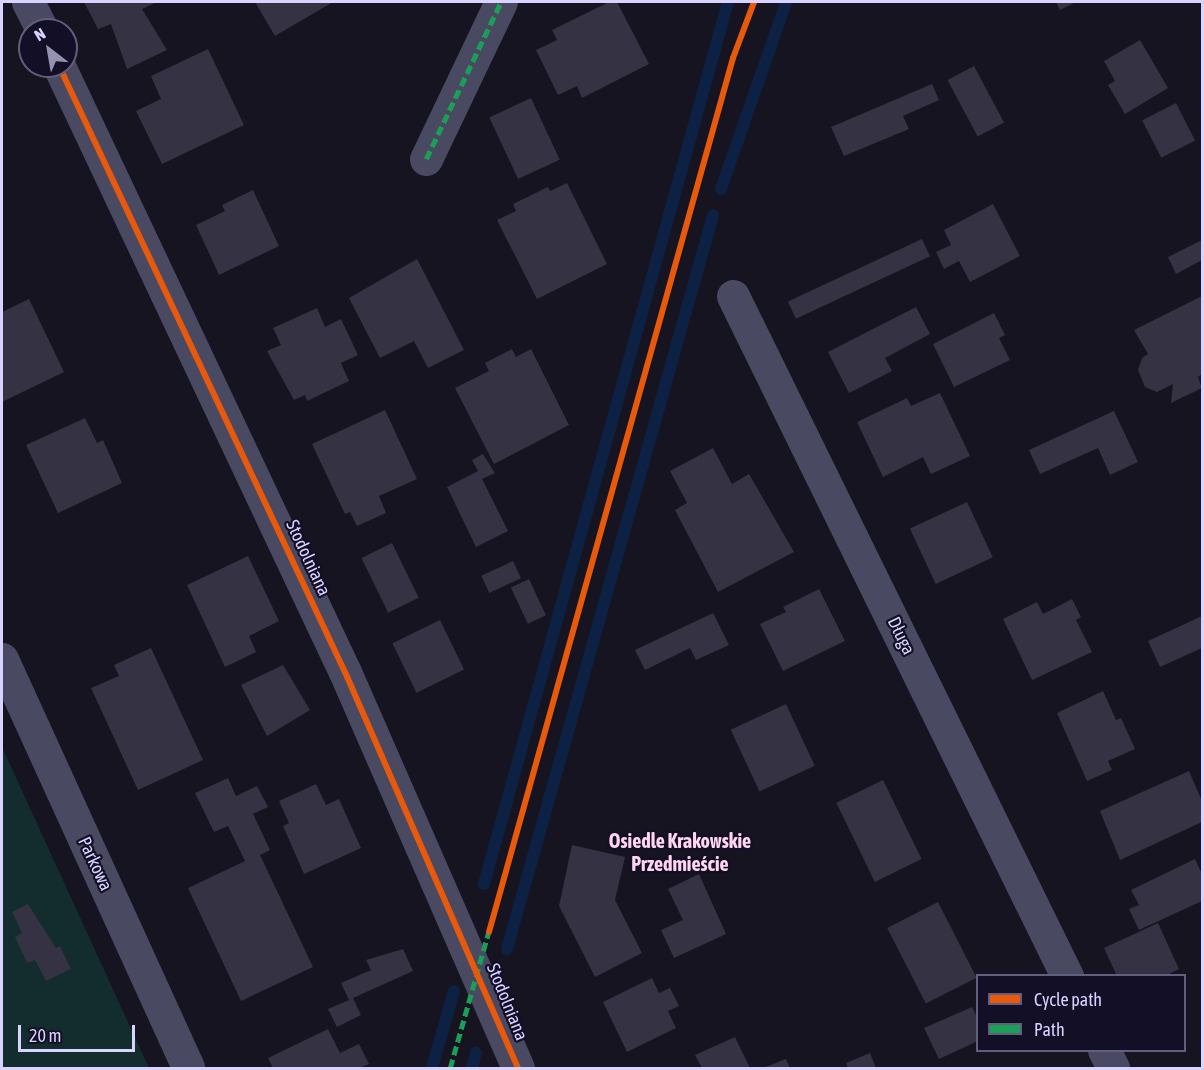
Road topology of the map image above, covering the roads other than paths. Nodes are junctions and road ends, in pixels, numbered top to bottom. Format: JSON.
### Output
{"nodes":[{"id":1,"x":28,"y":2,"type":"edge"},
{"id":2,"x":501,"y":2,"type":"edge"},
{"id":3,"x":36,"y":18,"type":"edge"},
{"id":4,"x":65,"y":78,"type":"edge"},
{"id":5,"x":426,"y":159,"type":"dead end"},
{"id":6,"x":733,"y":296,"type":"dead end"},
{"id":7,"x":2,"y":659,"type":"edge"},
{"id":8,"x":1067,"y":974,"type":"edge"},
{"id":9,"x":1105,"y":1052,"type":"edge"},
{"id":10,"x":188,"y":1068,"type":"edge"},
{"id":11,"x":518,"y":1068,"type":"edge"},
{"id":12,"x":1113,"y":1068,"type":"edge"}],
"edges":[{"from":1,"to":3,"type":"street"},
{"from":2,"to":5,"type":"street"},
{"from":4,"to":11,"type":"street","name":"Stodolniana"},
{"from":6,"to":8,"type":"street","name":"Długa"},
{"from":7,"to":10,"type":"street","name":"Parkowa"},
{"from":9,"to":12,"type":"street"}]}
